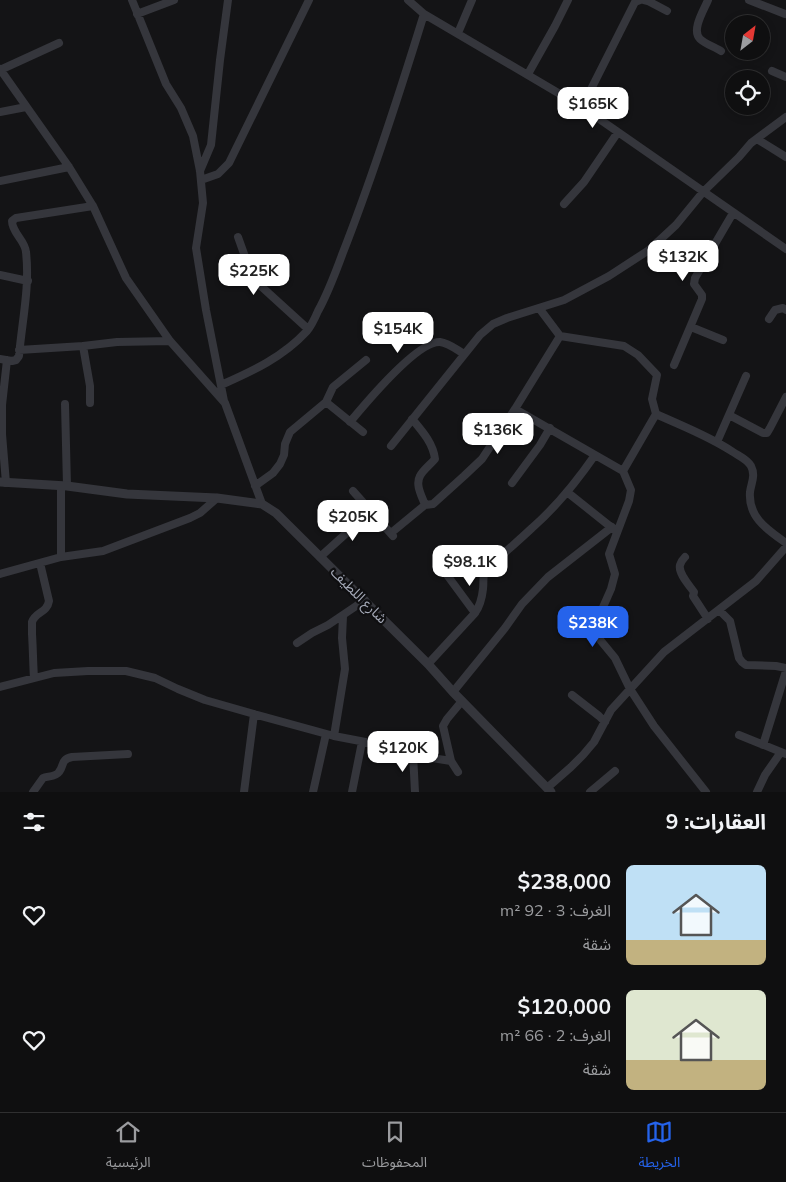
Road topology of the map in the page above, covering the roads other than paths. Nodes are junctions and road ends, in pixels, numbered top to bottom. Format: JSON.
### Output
{"nodes":[{"id":1,"x":132,"y":0,"type":"edge"},
{"id":2,"x":174,"y":0,"type":"edge"},
{"id":3,"x":228,"y":0,"type":"edge"},
{"id":4,"x":309,"y":0,"type":"edge"},
{"id":5,"x":472,"y":0,"type":"edge"},
{"id":6,"x":568,"y":0,"type":"edge"},
{"id":7,"x":642,"y":0,"type":"edge"},
{"id":8,"x":708,"y":0,"type":"edge"},
{"id":9,"x":749,"y":0,"type":"edge"},
{"id":10,"x":410,"y":1,"type":"edge"},
{"id":11,"x":764,"y":3,"type":"edge"},
{"id":12,"x":667,"y":11,"type":"dead end"},
{"id":13,"x":137,"y":14,"type":"junction"},
{"id":14,"x":424,"y":14,"type":"junction"},
{"id":15,"x":785,"y":14,"type":"edge"},
{"id":16,"x":458,"y":33,"type":"junction"},
{"id":17,"x":59,"y":43,"type":"dead end"},
{"id":18,"x":721,"y":51,"type":"dead end"},
{"id":19,"x":0,"y":69,"type":"edge"},
{"id":20,"x":772,"y":71,"type":"dead end"},
{"id":21,"x":528,"y":74,"type":"junction"},
{"id":22,"x":786,"y":78,"type":"edge"},
{"id":23,"x":26,"y":107,"type":"junction"},
{"id":24,"x":582,"y":107,"type":"junction"},
{"id":25,"x":0,"y":112,"type":"edge"},
{"id":26,"x":786,"y":118,"type":"edge"},
{"id":27,"x":618,"y":132,"type":"junction"},
{"id":28,"x":757,"y":139,"type":"junction"},
{"id":29,"x":786,"y":157,"type":"edge"},
{"id":30,"x":69,"y":167,"type":"junction"},
{"id":31,"x":200,"y":171,"type":"junction"},
{"id":32,"x":201,"y":180,"type":"junction"},
{"id":33,"x":0,"y":181,"type":"edge"},
{"id":34,"x":703,"y":192,"type":"junction"},
{"id":35,"x":564,"y":204,"type":"dead end"},
{"id":36,"x":93,"y":206,"type":"junction"},
{"id":37,"x":733,"y":213,"type":"junction"},
{"id":38,"x":238,"y":237,"type":"dead end"},
{"id":39,"x":786,"y":249,"type":"edge"},
{"id":40,"x":0,"y":275,"type":"edge"},
{"id":41,"x":28,"y":281,"type":"junction"},
{"id":42,"x":539,"y":308,"type":"junction"},
{"id":43,"x":786,"y":310,"type":"edge"},
{"id":44,"x":769,"y":319,"type":"dead end"},
{"id":45,"x":690,"y":327,"type":"junction"},
{"id":46,"x":308,"y":329,"type":"junction"},
{"id":47,"x":560,"y":336,"type":"junction"},
{"id":48,"x":723,"y":340,"type":"dead end"},
{"id":49,"x":170,"y":341,"type":"junction"},
{"id":50,"x":83,"y":346,"type":"junction"},
{"id":51,"x":19,"y":350,"type":"junction"},
{"id":52,"x":464,"y":354,"type":"junction"},
{"id":53,"x":3,"y":359,"type":"edge"},
{"id":54,"x":366,"y":360,"type":"dead end"},
{"id":55,"x":674,"y":365,"type":"dead end"},
{"id":56,"x":746,"y":376,"type":"dead end"},
{"id":57,"x":221,"y":385,"type":"junction"},
{"id":58,"x":786,"y":396,"type":"edge"},
{"id":59,"x":326,"y":402,"type":"junction"},
{"id":60,"x":90,"y":403,"type":"dead end"},
{"id":61,"x":224,"y":403,"type":"junction"},
{"id":62,"x":65,"y":404,"type":"dead end"},
{"id":63,"x":515,"y":409,"type":"junction"},
{"id":64,"x":656,"y":414,"type":"junction"},
{"id":65,"x":729,"y":415,"type":"junction"},
{"id":66,"x":412,"y":419,"type":"junction"},
{"id":67,"x":350,"y":422,"type":"junction"},
{"id":68,"x":550,"y":428,"type":"junction"},
{"id":69,"x":363,"y":432,"type":"dead end"},
{"id":70,"x":718,"y":442,"type":"junction"},
{"id":71,"x":391,"y":446,"type":"dead end"},
{"id":72,"x":595,"y":455,"type":"junction"},
{"id":73,"x":623,"y":471,"type":"junction"},
{"id":74,"x":3,"y":483,"type":"edge"},
{"id":75,"x":512,"y":483,"type":"dead end"},
{"id":76,"x":64,"y":486,"type":"junction"},
{"id":77,"x":255,"y":486,"type":"junction"},
{"id":78,"x":354,"y":491,"type":"dead end"},
{"id":79,"x":567,"y":492,"type":"junction"},
{"id":80,"x":217,"y":498,"type":"junction"},
{"id":81,"x":262,"y":504,"type":"junction"},
{"id":82,"x":425,"y":505,"type":"junction"},
{"id":83,"x":371,"y":512,"type":"junction"},
{"id":84,"x":615,"y":529,"type":"junction"},
{"id":85,"x":786,"y":545,"type":"edge"},
{"id":86,"x":61,"y":557,"type":"junction"},
{"id":87,"x":320,"y":557,"type":"junction"},
{"id":88,"x":685,"y":557,"type":"dead end"},
{"id":89,"x":40,"y":563,"type":"junction"},
{"id":90,"x":0,"y":574,"type":"edge"},
{"id":91,"x":447,"y":575,"type":"dead end"},
{"id":92,"x":365,"y":600,"type":"junction"},
{"id":93,"x":719,"y":610,"type":"junction"},
{"id":94,"x":475,"y":613,"type":"junction"},
{"id":95,"x":343,"y":616,"type":"junction"},
{"id":96,"x":708,"y":619,"type":"junction"},
{"id":97,"x":297,"y":643,"type":"dead end"},
{"id":98,"x":428,"y":664,"type":"junction"},
{"id":99,"x":786,"y":670,"type":"edge"},
{"id":100,"x":34,"y":678,"type":"junction"},
{"id":101,"x":0,"y":687,"type":"edge"},
{"id":102,"x":630,"y":689,"type":"junction"},
{"id":103,"x":453,"y":692,"type":"junction"},
{"id":104,"x":572,"y":695,"type":"dead end"},
{"id":105,"x":462,"y":701,"type":"junction"},
{"id":106,"x":254,"y":714,"type":"junction"},
{"id":107,"x":605,"y":722,"type":"junction"},
{"id":108,"x":330,"y":735,"type":"junction"},
{"id":109,"x":739,"y":735,"type":"dead end"},
{"id":110,"x":362,"y":742,"type":"junction"},
{"id":111,"x":763,"y":745,"type":"junction"},
{"id":112,"x":784,"y":753,"type":"edge"},
{"id":113,"x":128,"y":754,"type":"dead end"},
{"id":114,"x":413,"y":754,"type":"junction"},
{"id":115,"x":451,"y":762,"type":"junction"},
{"id":116,"x":615,"y":771,"type":"dead end"},
{"id":117,"x":458,"y":772,"type":"dead end"},
{"id":118,"x":549,"y":790,"type":"edge"},
{"id":119,"x":34,"y":792,"type":"edge"},
{"id":120,"x":244,"y":792,"type":"edge"},
{"id":121,"x":313,"y":792,"type":"edge"},
{"id":122,"x":352,"y":792,"type":"edge"},
{"id":123,"x":415,"y":792,"type":"edge"},
{"id":124,"x":590,"y":792,"type":"edge"},
{"id":125,"x":706,"y":792,"type":"edge"},
{"id":126,"x":757,"y":792,"type":"edge"}],
"edges":[{"from":1,"to":13,"type":"street"},
{"from":2,"to":13,"type":"street"},
{"from":3,"to":31,"type":"street"},
{"from":4,"to":32,"type":"street"},
{"from":5,"to":16,"type":"street"},
{"from":6,"to":21,"type":"street"},
{"from":7,"to":12,"type":"street"},
{"from":7,"to":24,"type":"street"},
{"from":8,"to":18,"type":"street"},
{"from":9,"to":11,"type":"street"},
{"from":10,"to":14,"type":"street"},
{"from":11,"to":15,"type":"street"},
{"from":13,"to":31,"type":"street"},
{"from":14,"to":16,"type":"street"},
{"from":14,"to":46,"type":"street"},
{"from":16,"to":21,"type":"street"},
{"from":17,"to":19,"type":"street"},
{"from":19,"to":23,"type":"street"},
{"from":20,"to":22,"type":"street"},
{"from":21,"to":24,"type":"street"},
{"from":23,"to":25,"type":"street"},
{"from":23,"to":30,"type":"street"},
{"from":24,"to":27,"type":"street"},
{"from":26,"to":28,"type":"street"},
{"from":27,"to":34,"type":"street"},
{"from":27,"to":35,"type":"street"},
{"from":28,"to":29,"type":"street"},
{"from":28,"to":34,"type":"street"},
{"from":30,"to":33,"type":"street"},
{"from":30,"to":36,"type":"street"},
{"from":31,"to":32,"type":"street"},
{"from":32,"to":57,"type":"street"},
{"from":34,"to":37,"type":"street"},
{"from":34,"to":42,"type":"street"},
{"from":36,"to":41,"type":"street"},
{"from":36,"to":49,"type":"street"},
{"from":37,"to":39,"type":"street"},
{"from":37,"to":45,"type":"street"},
{"from":38,"to":46,"type":"street"},
{"from":40,"to":41,"type":"street"},
{"from":41,"to":51,"type":"street"},
{"from":42,"to":47,"type":"street"},
{"from":42,"to":52,"type":"street"},
{"from":43,"to":44,"type":"street"},
{"from":45,"to":48,"type":"street"},
{"from":45,"to":55,"type":"street"},
{"from":46,"to":57,"type":"street"},
{"from":47,"to":63,"type":"street"},
{"from":47,"to":64,"type":"street"},
{"from":49,"to":50,"type":"street"},
{"from":49,"to":61,"type":"street"},
{"from":50,"to":51,"type":"street"},
{"from":50,"to":60,"type":"street"},
{"from":51,"to":53,"type":"street"},
{"from":52,"to":66,"type":"street"},
{"from":52,"to":67,"type":"street"},
{"from":53,"to":74,"type":"street"},
{"from":54,"to":59,"type":"street"},
{"from":56,"to":65,"type":"street"},
{"from":57,"to":61,"type":"street"},
{"from":58,"to":65,"type":"street"},
{"from":59,"to":67,"type":"street"},
{"from":59,"to":77,"type":"street"},
{"from":61,"to":77,"type":"street"},
{"from":62,"to":76,"type":"street"},
{"from":63,"to":68,"type":"street"},
{"from":63,"to":82,"type":"street"},
{"from":64,"to":70,"type":"street"},
{"from":64,"to":73,"type":"street"},
{"from":65,"to":70,"type":"street"},
{"from":66,"to":71,"type":"street"},
{"from":66,"to":82,"type":"street"},
{"from":67,"to":69,"type":"street"},
{"from":68,"to":72,"type":"street"},
{"from":68,"to":75,"type":"street"},
{"from":70,"to":85,"type":"street"},
{"from":72,"to":73,"type":"street"},
{"from":72,"to":79,"type":"street"},
{"from":73,"to":84,"type":"street"},
{"from":74,"to":76,"type":"street","name":"شارع اللطيف"},
{"from":76,"to":80,"type":"street","name":"شارع اللطيف"},
{"from":76,"to":86,"type":"street"},
{"from":77,"to":81,"type":"street"},
{"from":78,"to":83,"type":"street"},
{"from":79,"to":84,"type":"street"},
{"from":79,"to":94,"type":"street"},
{"from":80,"to":81,"type":"street","name":"شارع اللطيف"},
{"from":80,"to":86,"type":"street"},
{"from":81,"to":87,"type":"street","name":"شارع اللطيف"},
{"from":82,"to":83,"type":"street"},
{"from":83,"to":87,"type":"street"},
{"from":84,"to":102,"type":"street"},
{"from":84,"to":103,"type":"street"},
{"from":85,"to":93,"type":"street"},
{"from":86,"to":89,"type":"street"},
{"from":87,"to":92,"type":"street","name":"شارع اللطيف"},
{"from":88,"to":96,"type":"street"},
{"from":89,"to":90,"type":"street"},
{"from":89,"to":100,"type":"street"},
{"from":91,"to":94,"type":"street"},
{"from":92,"to":95,"type":"street"},
{"from":92,"to":98,"type":"street","name":"شارع اللطيف"},
{"from":93,"to":96,"type":"street"},
{"from":93,"to":99,"type":"street"},
{"from":94,"to":98,"type":"street"},
{"from":95,"to":97,"type":"street"},
{"from":95,"to":108,"type":"street"},
{"from":96,"to":102,"type":"street"},
{"from":98,"to":103,"type":"street","name":"شارع اللطيف"},
{"from":99,"to":111,"type":"street"},
{"from":100,"to":101,"type":"street"},
{"from":100,"to":106,"type":"street"},
{"from":102,"to":107,"type":"street"},
{"from":102,"to":125,"type":"street"},
{"from":103,"to":105,"type":"street","name":"شارع اللطيف"},
{"from":104,"to":107,"type":"street"},
{"from":105,"to":115,"type":"street"},
{"from":105,"to":118,"type":"street","name":"شارع اللطيف"},
{"from":106,"to":108,"type":"street"},
{"from":106,"to":120,"type":"street"},
{"from":107,"to":118,"type":"street"},
{"from":108,"to":110,"type":"street"},
{"from":108,"to":121,"type":"street"},
{"from":109,"to":111,"type":"street"},
{"from":110,"to":114,"type":"street"},
{"from":110,"to":122,"type":"street"},
{"from":111,"to":112,"type":"street"},
{"from":112,"to":126,"type":"street"},
{"from":113,"to":119,"type":"street"},
{"from":114,"to":115,"type":"street"},
{"from":114,"to":123,"type":"street"},
{"from":115,"to":117,"type":"street"},
{"from":116,"to":124,"type":"street"}]}
